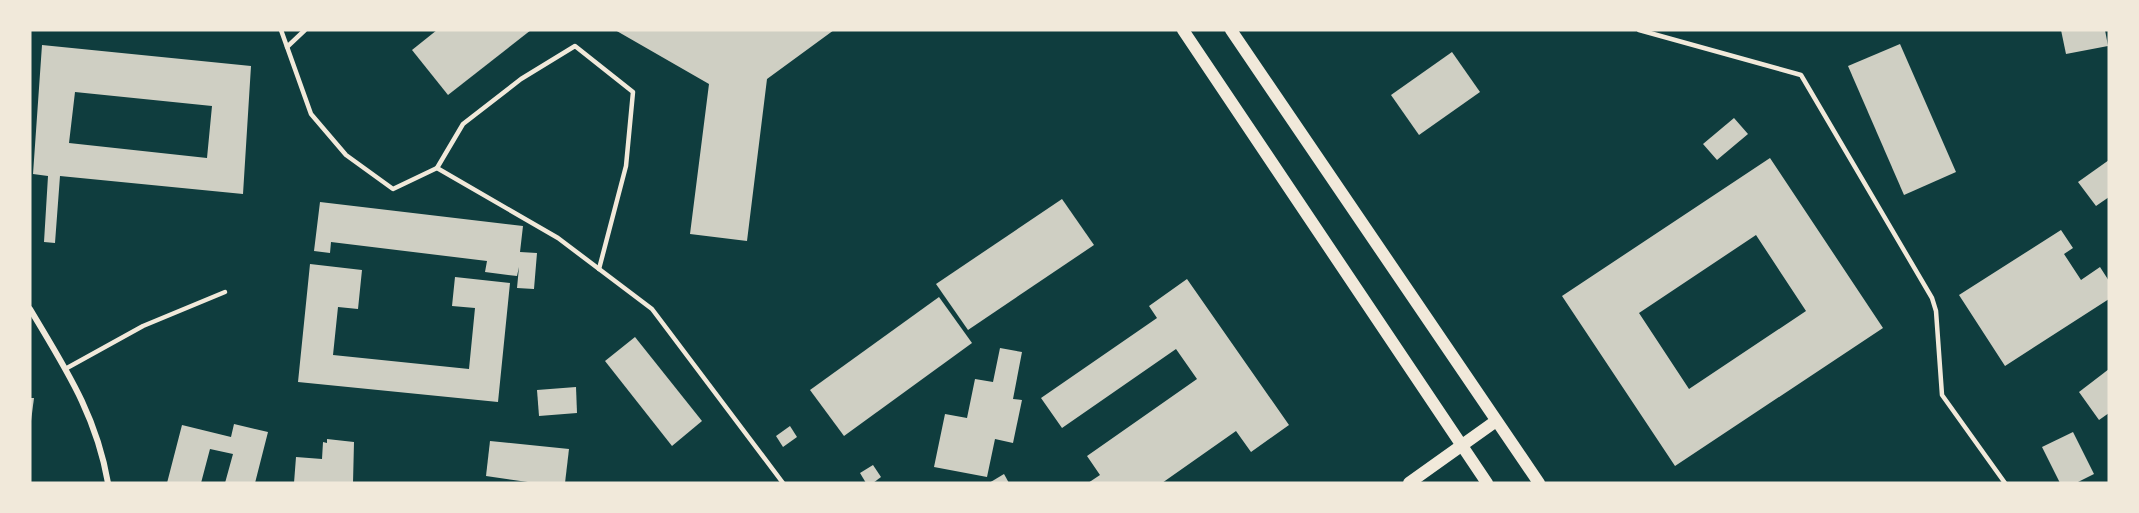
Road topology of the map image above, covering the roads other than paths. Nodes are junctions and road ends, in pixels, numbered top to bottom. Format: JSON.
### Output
{"nodes":[{"id":1,"x":281,"y":30,"type":"edge"},
{"id":2,"x":305,"y":30,"type":"edge"},
{"id":3,"x":1183,"y":30,"type":"edge"},
{"id":4,"x":1231,"y":30,"type":"edge"},
{"id":5,"x":1639,"y":30,"type":"edge"},
{"id":6,"x":287,"y":47,"type":"junction"},
{"id":7,"x":437,"y":168,"type":"junction"},
{"id":8,"x":599,"y":269,"type":"junction"},
{"id":9,"x":225,"y":292,"type":"dead end"},
{"id":10,"x":30,"y":309,"type":"edge"},
{"id":11,"x":67,"y":368,"type":"junction"},
{"id":12,"x":1496,"y":421,"type":"junction"},
{"id":13,"x":1461,"y":445,"type":"junction"},
{"id":14,"x":108,"y":483,"type":"edge"},
{"id":15,"x":783,"y":483,"type":"edge"},
{"id":16,"x":1409,"y":483,"type":"edge"},
{"id":17,"x":1487,"y":483,"type":"edge"},
{"id":18,"x":1539,"y":483,"type":"edge"},
{"id":19,"x":2005,"y":483,"type":"edge"}],
"edges":[{"from":1,"to":6,"type":"lane"},
{"from":2,"to":6,"type":"lane"},
{"from":3,"to":13,"type":"main road"},
{"from":4,"to":12,"type":"main road"},
{"from":5,"to":19,"type":"lane"},
{"from":6,"to":7,"type":"lane"},
{"from":7,"to":8,"type":"lane"},
{"from":7,"to":8,"type":"lane"},
{"from":8,"to":15,"type":"lane"},
{"from":9,"to":11,"type":"lane"},
{"from":10,"to":11,"type":"street"},
{"from":11,"to":14,"type":"street"},
{"from":12,"to":13,"type":"main road"},
{"from":12,"to":18,"type":"main road"},
{"from":13,"to":16,"type":"main road"},
{"from":13,"to":17,"type":"main road"}]}
